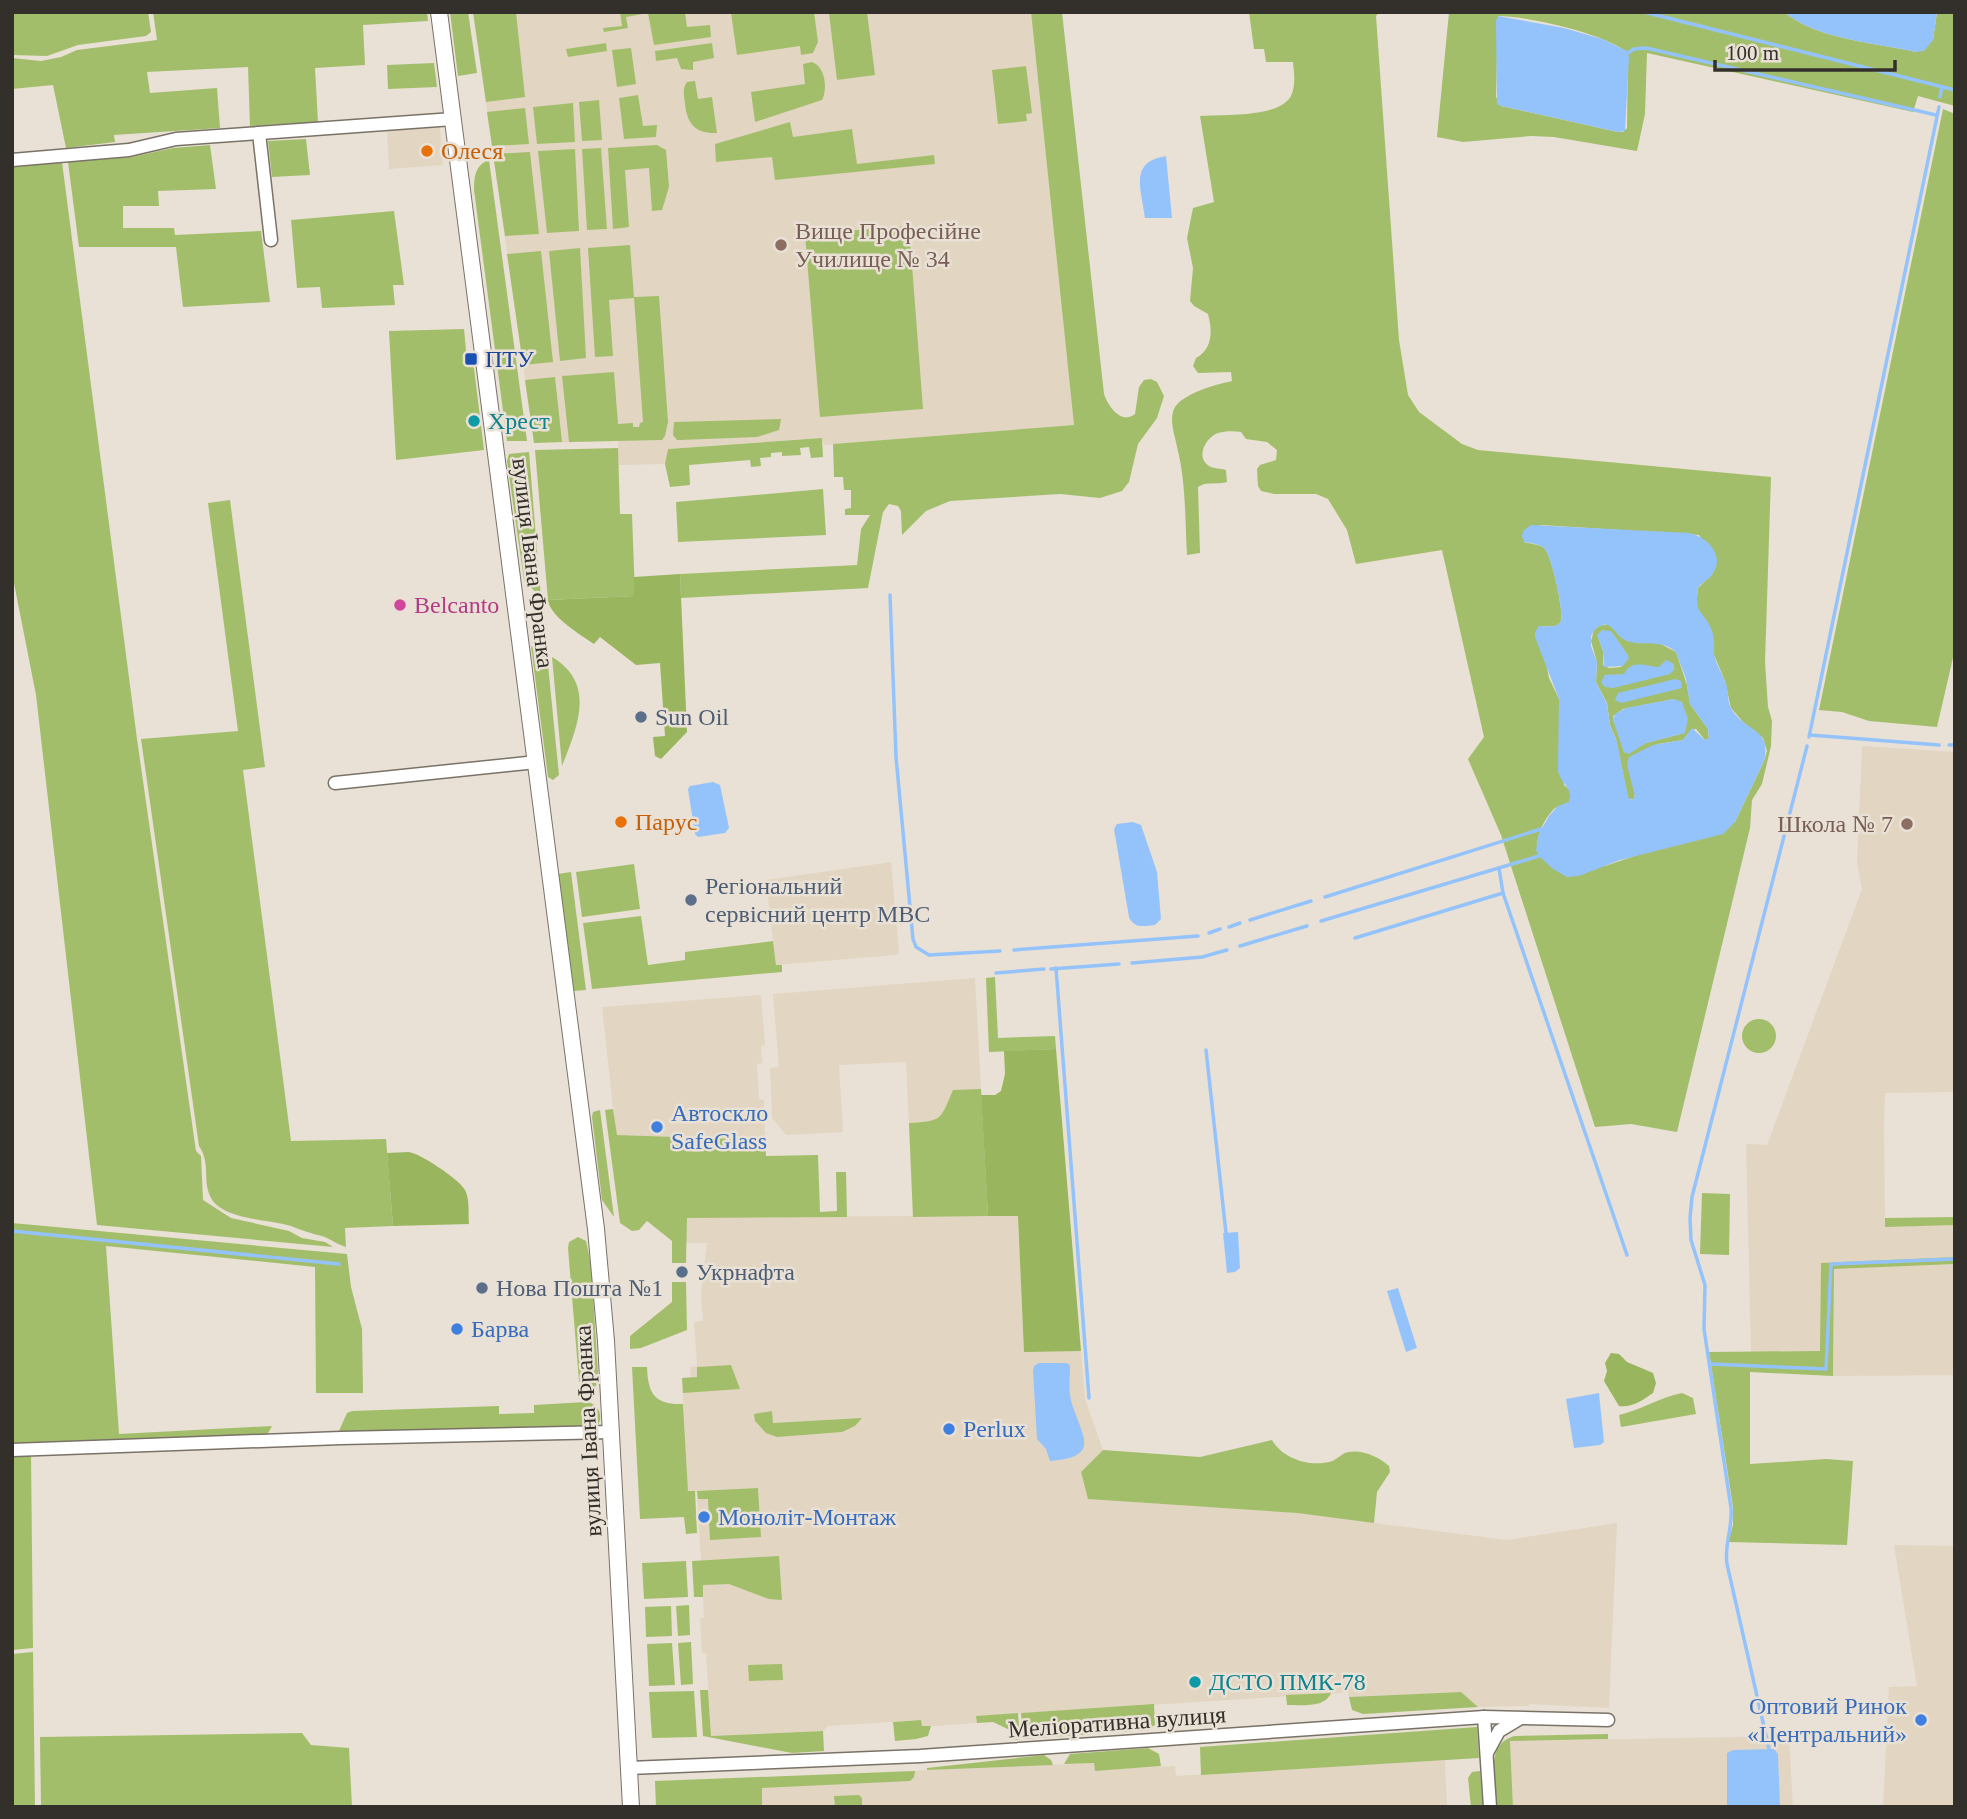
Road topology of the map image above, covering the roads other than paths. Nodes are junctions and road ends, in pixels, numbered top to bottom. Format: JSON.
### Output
{"nodes":[{"id":1,"x":439,"y":12,"type":"edge"},
{"id":2,"x":453,"y":119,"type":"junction"},
{"id":3,"x":259,"y":133,"type":"junction"},
{"id":4,"x":12,"y":159,"type":"edge"},
{"id":5,"x":271,"y":240,"type":"dead end"},
{"id":6,"x":536,"y":762,"type":"junction"},
{"id":7,"x":335,"y":783,"type":"dead end"},
{"id":8,"x":611,"y":1432,"type":"junction"},
{"id":9,"x":12,"y":1450,"type":"edge"},
{"id":10,"x":1484,"y":1717,"type":"junction"},
{"id":11,"x":1520,"y":1718,"type":"junction"},
{"id":12,"x":1608,"y":1720,"type":"dead end"},
{"id":13,"x":1487,"y":1753,"type":"junction"},
{"id":14,"x":629,"y":1768,"type":"junction"},
{"id":15,"x":631,"y":1807,"type":"edge"},
{"id":16,"x":1490,"y":1807,"type":"edge"}],
"edges":[{"from":1,"to":2,"type":"main road","name":"вулиця Івана Франка"},
{"from":2,"to":3,"type":"street"},
{"from":2,"to":6,"type":"main road","name":"вулиця Івана Франка"},
{"from":3,"to":4,"type":"street"},
{"from":3,"to":5,"type":"street"},
{"from":6,"to":7,"type":"street"},
{"from":6,"to":8,"type":"main road","name":"вулиця Івана Франка"},
{"from":8,"to":9,"type":"street"},
{"from":8,"to":14,"type":"main road","name":"вулиця Івана Франка"},
{"from":10,"to":11,"type":"street","name":"Меліоративна вулиця"},
{"from":10,"to":13,"type":"street"},
{"from":10,"to":14,"type":"street","name":"Меліоративна вулиця"},
{"from":11,"to":12,"type":"street","name":"Меліоративна вулиця"},
{"from":11,"to":13,"type":"street"},
{"from":13,"to":16,"type":"street"},
{"from":14,"to":15,"type":"main road","name":"вулиця Івана Франка"}]}
